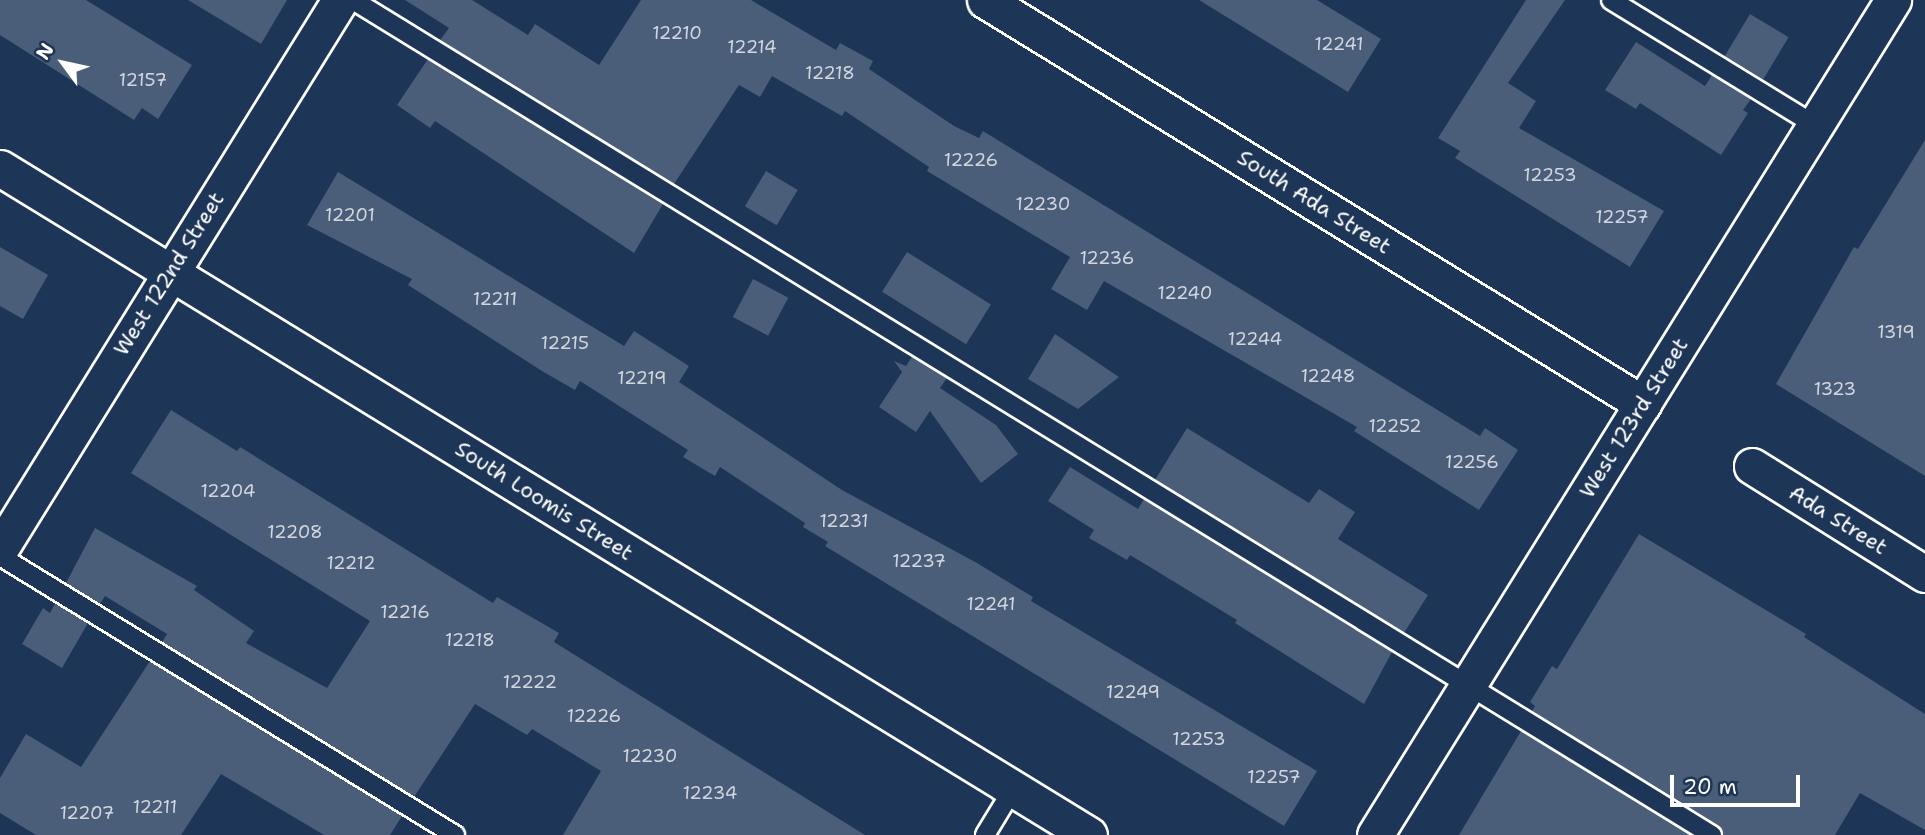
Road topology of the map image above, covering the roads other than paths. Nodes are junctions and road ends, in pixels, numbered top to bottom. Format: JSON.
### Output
{"nodes":[{"id":1,"x":340,"y":0,"type":"edge"},
{"id":2,"x":353,"y":0,"type":"edge"},
{"id":3,"x":985,"y":0,"type":"edge"},
{"id":4,"x":1611,"y":0,"type":"edge"},
{"id":5,"x":1893,"y":0,"type":"edge"},
{"id":6,"x":1815,"y":125,"type":"junction"},
{"id":7,"x":0,"y":168,"type":"edge"},
{"id":8,"x":171,"y":272,"type":"junction"},
{"id":9,"x":1643,"y":404,"type":"junction"},
{"id":10,"x":1752,"y":466,"type":"dead end"},
{"id":11,"x":0,"y":549,"type":"edge"},
{"id":12,"x":0,"y":556,"type":"edge"},
{"id":13,"x":1924,"y":572,"type":"edge"},
{"id":14,"x":1468,"y":685,"type":"junction"},
{"id":15,"x":1013,"y":789,"type":"junction"},
{"id":16,"x":455,"y":835,"type":"edge"},
{"id":17,"x":985,"y":835,"type":"edge"},
{"id":18,"x":1089,"y":835,"type":"edge"},
{"id":19,"x":1375,"y":835,"type":"edge"},
{"id":20,"x":1712,"y":835,"type":"edge"}],
"edges":[{"from":1,"to":8,"type":"street","name":"West 122nd Street"},
{"from":2,"to":14,"type":"lane"},
{"from":3,"to":9,"type":"street","name":"South Ada Street"},
{"from":4,"to":6,"type":"lane"},
{"from":5,"to":6,"type":"street","name":"West 123rd Street"},
{"from":6,"to":9,"type":"street","name":"West 123rd Street"},
{"from":7,"to":8,"type":"street","name":"South Loomis Street"},
{"from":8,"to":11,"type":"street","name":"West 122nd Street"},
{"from":8,"to":15,"type":"street","name":"South Loomis Street"},
{"from":9,"to":14,"type":"street","name":"West 123rd Street"},
{"from":10,"to":13,"type":"street","name":"Ada Street"},
{"from":12,"to":16,"type":"lane"},
{"from":14,"to":19,"type":"street","name":"West 123rd Street"},
{"from":14,"to":20,"type":"lane"},
{"from":15,"to":17,"type":"lane"},
{"from":15,"to":18,"type":"street","name":"South Loomis Street"}]}
